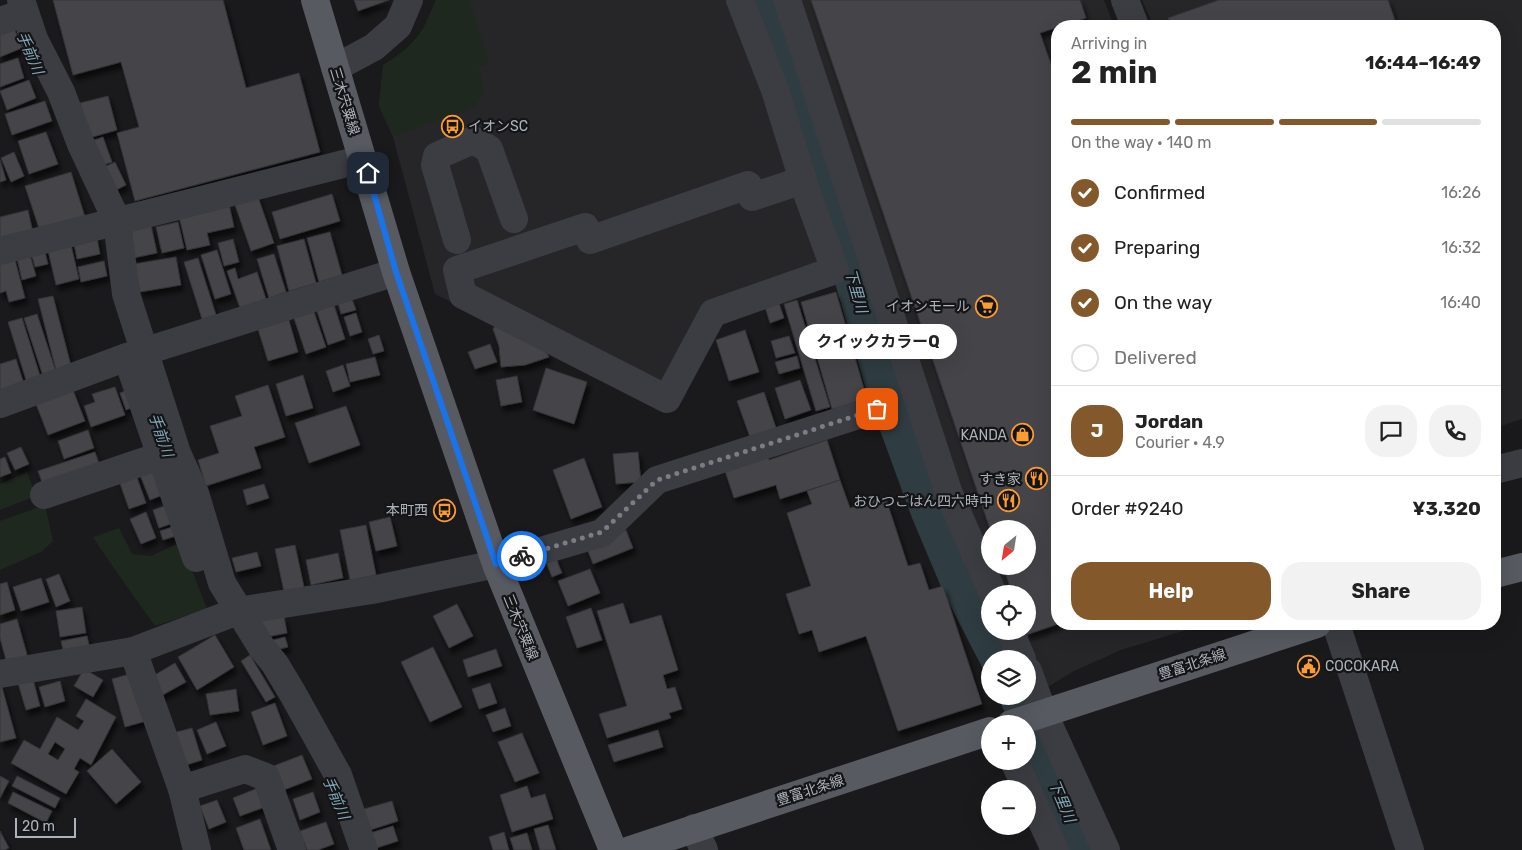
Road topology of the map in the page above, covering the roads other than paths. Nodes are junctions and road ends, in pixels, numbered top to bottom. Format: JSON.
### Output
{"nodes":[{"id":1,"x":314,"y":0,"type":"edge"},
{"id":2,"x":409,"y":0,"type":"edge"},
{"id":3,"x":740,"y":0,"type":"edge"},
{"id":4,"x":787,"y":0,"type":"edge"},
{"id":5,"x":1125,"y":0,"type":"edge"},
{"id":6,"x":12,"y":14,"type":"edge"},
{"id":7,"x":1132,"y":20,"type":"edge"},
{"id":8,"x":335,"y":68,"type":"junction"},
{"id":9,"x":363,"y":159,"type":"junction"},
{"id":10,"x":848,"y":180,"type":"junction"},
{"id":11,"x":805,"y":186,"type":"junction"},
{"id":12,"x":514,"y":219,"type":"dead end"},
{"id":13,"x":107,"y":223,"type":"junction"},
{"id":14,"x":457,"y":240,"type":"dead end"},
{"id":15,"x":0,"y":251,"type":"edge"},
{"id":16,"x":396,"y":272,"type":"junction"},
{"id":17,"x":137,"y":355,"type":"junction"},
{"id":18,"x":0,"y":404,"type":"edge"},
{"id":19,"x":877,"y":409,"type":"dead end"},
{"id":20,"x":160,"y":456,"type":"junction"},
{"id":21,"x":1522,"y":463,"type":"edge"},
{"id":22,"x":1501,"y":468,"type":"edge"},
{"id":23,"x":44,"y":495,"type":"dead end"},
{"id":24,"x":496,"y":564,"type":"junction"},
{"id":25,"x":1522,"y":567,"type":"edge"},
{"id":26,"x":1501,"y":572,"type":"edge"},
{"id":27,"x":989,"y":585,"type":"edge"},
{"id":28,"x":230,"y":614,"type":"junction"},
{"id":29,"x":1298,"y":630,"type":"edge"},
{"id":30,"x":1338,"y":630,"type":"edge"},
{"id":31,"x":133,"y":651,"type":"junction"},
{"id":32,"x":0,"y":674,"type":"edge"},
{"id":33,"x":1036,"y":693,"type":"edge"},
{"id":34,"x":1043,"y":712,"type":"junction"},
{"id":35,"x":1035,"y":715,"type":"edge"},
{"id":36,"x":981,"y":734,"type":"edge"},
{"id":37,"x":182,"y":789,"type":"junction"},
{"id":38,"x":1036,"y":809,"type":"edge"},
{"id":39,"x":699,"y":839,"type":"edge"},
{"id":40,"x":197,"y":850,"type":"edge"},
{"id":41,"x":292,"y":850,"type":"edge"},
{"id":42,"x":364,"y":850,"type":"edge"},
{"id":43,"x":613,"y":850,"type":"edge"},
{"id":44,"x":630,"y":850,"type":"edge"},
{"id":45,"x":1055,"y":850,"type":"edge"},
{"id":46,"x":1106,"y":850,"type":"edge"},
{"id":47,"x":1410,"y":850,"type":"edge"}],
"edges":[{"from":1,"to":8,"type":"main road","name":"三木宍粟線"},
{"from":2,"to":8,"type":"street"},
{"from":3,"to":11,"type":"street"},
{"from":4,"to":10,"type":"street"},
{"from":5,"to":7,"type":"street"},
{"from":6,"to":13,"type":"street"},
{"from":8,"to":9,"type":"main road","name":"三木宍粟線"},
{"from":9,"to":13,"type":"street"},
{"from":9,"to":16,"type":"main road","name":"三木宍粟線"},
{"from":10,"to":11,"type":"street"},
{"from":10,"to":27,"type":"street"},
{"from":11,"to":11,"type":"street"},
{"from":12,"to":14,"type":"street"},
{"from":13,"to":15,"type":"street"},
{"from":13,"to":17,"type":"street"},
{"from":16,"to":17,"type":"street"},
{"from":16,"to":24,"type":"main road","name":"三木宍粟線"},
{"from":17,"to":18,"type":"street"},
{"from":17,"to":20,"type":"street"},
{"from":17,"to":28,"type":"street"},
{"from":19,"to":24,"type":"street"},
{"from":20,"to":23,"type":"street"},
{"from":20,"to":28,"type":"street"},
{"from":21,"to":22,"type":"street"},
{"from":24,"to":28,"type":"street"},
{"from":24,"to":43,"type":"main road","name":"三木宍粟線"},
{"from":25,"to":26,"type":"main road"},
{"from":28,"to":31,"type":"street"},
{"from":28,"to":42,"type":"street"},
{"from":29,"to":34,"type":"main road","name":"豊富北条線"},
{"from":30,"to":47,"type":"street"},
{"from":31,"to":32,"type":"street"},
{"from":31,"to":37,"type":"street"},
{"from":33,"to":34,"type":"street"},
{"from":34,"to":35,"type":"main road","name":"豊富北条線"},
{"from":34,"to":46,"type":"street"},
{"from":36,"to":39,"type":"main road","name":"豊富北条線"},
{"from":37,"to":40,"type":"street"},
{"from":37,"to":41,"type":"street"},
{"from":38,"to":45,"type":"street"},
{"from":39,"to":44,"type":"main road","name":"豊富北条線"}]}
